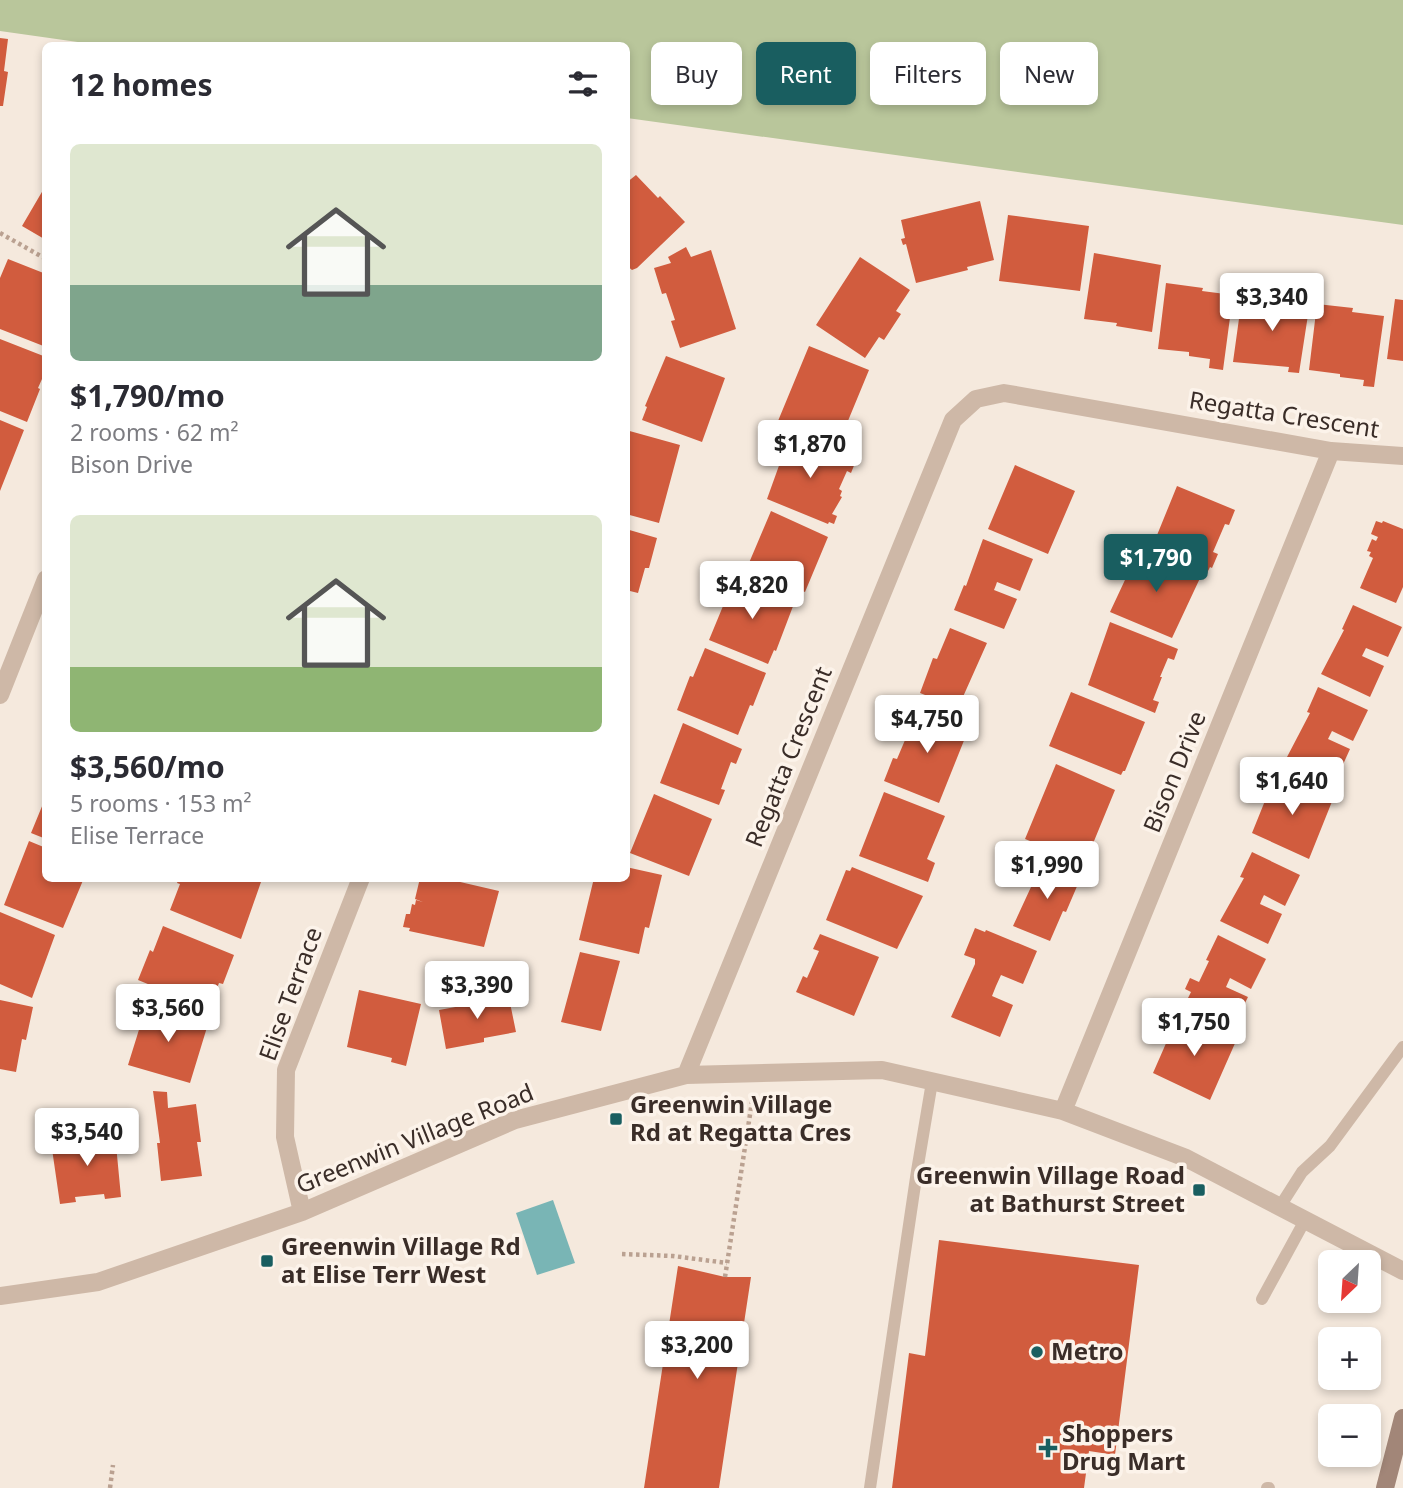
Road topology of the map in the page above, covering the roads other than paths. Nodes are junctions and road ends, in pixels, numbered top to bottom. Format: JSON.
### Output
{"nodes":[{"id":1,"x":1331,"y":451,"type":"junction"},
{"id":2,"x":1403,"y":456,"type":"edge"},
{"id":3,"x":42,"y":589,"type":"edge"},
{"id":4,"x":0,"y":695,"type":"edge"},
{"id":5,"x":359,"y":882,"type":"edge"},
{"id":6,"x":1403,"y":1047,"type":"edge"},
{"id":7,"x":686,"y":1075,"type":"junction"},
{"id":8,"x":932,"y":1082,"type":"junction"},
{"id":9,"x":1063,"y":1111,"type":"junction"},
{"id":10,"x":1279,"y":1208,"type":"junction"},
{"id":11,"x":302,"y":1212,"type":"junction"},
{"id":12,"x":1304,"y":1222,"type":"junction"},
{"id":13,"x":1403,"y":1271,"type":"edge"},
{"id":14,"x":0,"y":1296,"type":"edge"},
{"id":15,"x":1262,"y":1299,"type":"dead end"},
{"id":16,"x":1403,"y":1418,"type":"edge"},
{"id":17,"x":870,"y":1488,"type":"edge"},
{"id":18,"x":1385,"y":1488,"type":"edge"}],
"edges":[{"from":1,"to":2,"type":"street","name":"Regatta Crescent"},
{"from":1,"to":7,"type":"street","name":"Regatta Crescent"},
{"from":1,"to":9,"type":"street","name":"Bison Drive"},
{"from":3,"to":4,"type":"street"},
{"from":5,"to":11,"type":"street","name":"Elise Terrace"},
{"from":6,"to":10,"type":"lane"},
{"from":7,"to":8,"type":"street","name":"Greenwin Village Road"},
{"from":7,"to":11,"type":"street","name":"Greenwin Village Road"},
{"from":8,"to":9,"type":"street","name":"Greenwin Village Road"},
{"from":8,"to":17,"type":"lane"},
{"from":9,"to":10,"type":"street","name":"Greenwin Village Road"},
{"from":10,"to":12,"type":"street","name":"Greenwin Village Road"},
{"from":11,"to":14,"type":"street","name":"Greenwin Village Road"},
{"from":12,"to":13,"type":"street","name":"Greenwin Village Road"},
{"from":12,"to":15,"type":"lane"},
{"from":16,"to":18,"type":"main road"}]}
